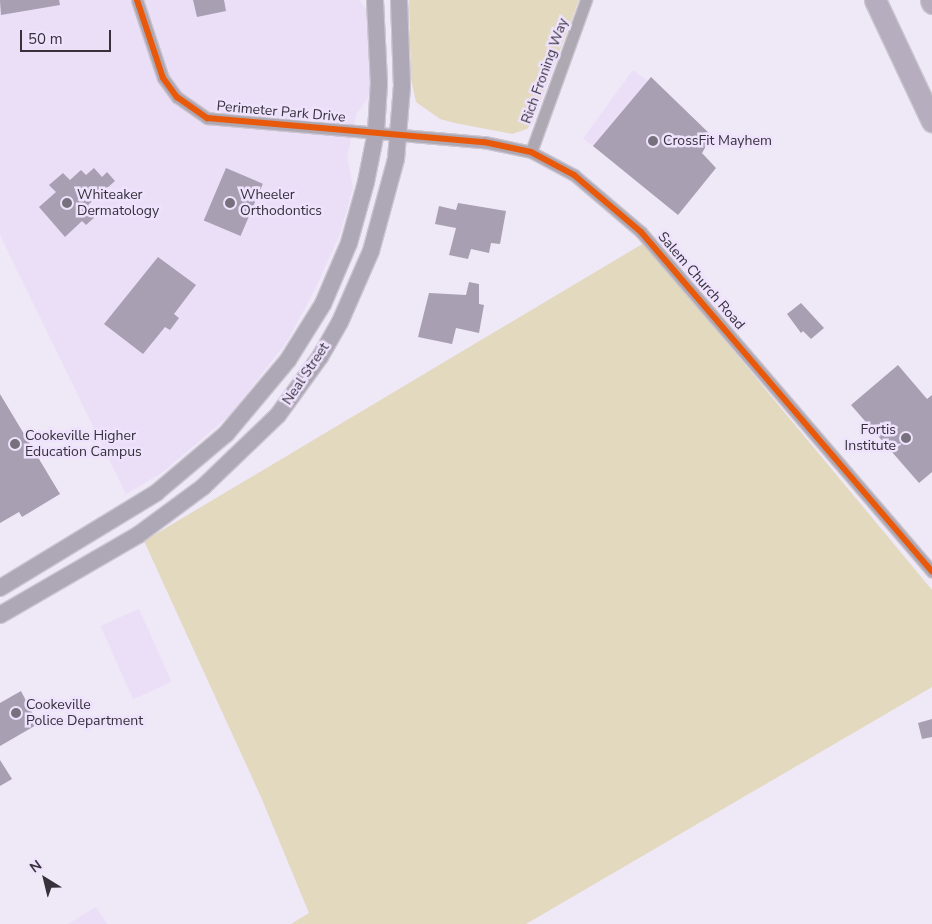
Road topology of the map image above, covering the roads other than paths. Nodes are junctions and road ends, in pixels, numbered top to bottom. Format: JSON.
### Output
{"nodes":[{"id":1,"x":137,"y":0,"type":"edge"},
{"id":2,"x":375,"y":0,"type":"edge"},
{"id":3,"x":399,"y":0,"type":"edge"},
{"id":4,"x":586,"y":0,"type":"edge"},
{"id":5,"x":875,"y":0,"type":"edge"},
{"id":6,"x":932,"y":121,"type":"edge"},
{"id":7,"x":376,"y":132,"type":"junction"},
{"id":8,"x":400,"y":134,"type":"junction"},
{"id":9,"x":531,"y":152,"type":"junction"},
{"id":10,"x":288,"y":360,"type":"junction"},
{"id":11,"x":308,"y":375,"type":"junction"},
{"id":12,"x":932,"y":571,"type":"edge"},
{"id":13,"x":0,"y":588,"type":"edge"},
{"id":14,"x":0,"y":615,"type":"edge"}],
"edges":[{"from":1,"to":7,"type":"street","name":"Perimeter Park Drive"},
{"from":2,"to":7,"type":"main road","name":"Neal Street"},
{"from":3,"to":8,"type":"main road","name":"Neal Street"},
{"from":4,"to":9,"type":"street","name":"Rich Froning Way"},
{"from":5,"to":6,"type":"highway"},
{"from":7,"to":8,"type":"street","name":"Salem Church Road"},
{"from":7,"to":10,"type":"main road","name":"Neal Street"},
{"from":8,"to":9,"type":"street","name":"Salem Church Road"},
{"from":8,"to":11,"type":"main road","name":"Neal Street"},
{"from":9,"to":12,"type":"street","name":"Salem Church Road"},
{"from":10,"to":11,"type":"main road"},
{"from":10,"to":13,"type":"main road","name":"Neal Street"},
{"from":11,"to":14,"type":"main road","name":"Neal Street"}]}
